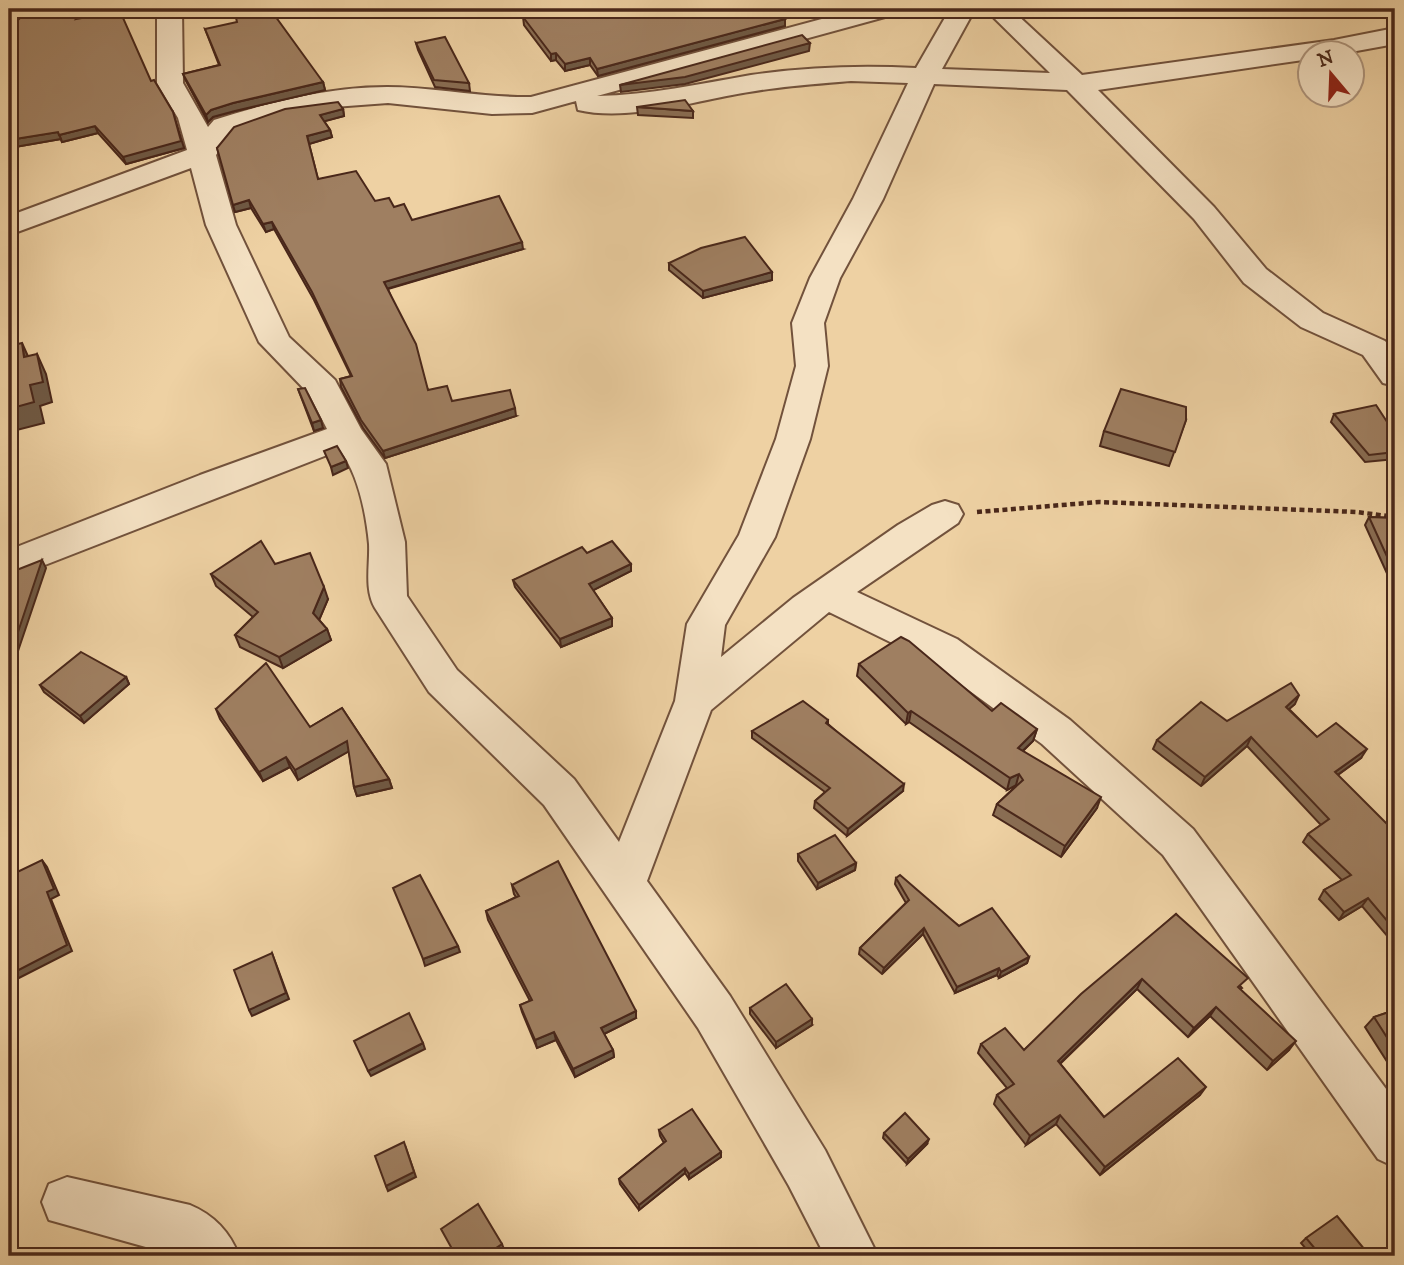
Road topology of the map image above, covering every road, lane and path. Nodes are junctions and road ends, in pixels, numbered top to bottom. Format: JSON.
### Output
{"nodes":[{"id":1,"x":169,"y":9,"type":"edge"},
{"id":2,"x":887,"y":9,"type":"edge"},
{"id":3,"x":962,"y":9,"type":"edge"},
{"id":4,"x":998,"y":9,"type":"edge"},
{"id":5,"x":1395,"y":36,"type":"edge"},
{"id":6,"x":925,"y":75,"type":"junction"},
{"id":7,"x":1075,"y":82,"type":"junction"},
{"id":8,"x":532,"y":105,"type":"junction"},
{"id":9,"x":202,"y":154,"type":"junction"},
{"id":10,"x":9,"y":226,"type":"edge"},
{"id":11,"x":1395,"y":375,"type":"edge"},
{"id":12,"x":347,"y":435,"type":"junction"},
{"id":13,"x":945,"y":514,"type":"joint"},
{"id":14,"x":1395,"y":517,"type":"edge"},
{"id":15,"x":9,"y":565,"type":"edge"},
{"id":16,"x":827,"y":593,"type":"junction"},
{"id":17,"x":695,"y":701,"type":"junction"},
{"id":18,"x":624,"y":884,"type":"junction"},
{"id":19,"x":1395,"y":1142,"type":"edge"},
{"id":20,"x":67,"y":1202,"type":"dead end"},
{"id":21,"x":213,"y":1256,"type":"edge"},
{"id":22,"x":852,"y":1256,"type":"edge"}],
"edges":[{"from":1,"to":9,"type":"street"},
{"from":2,"to":8,"type":"street"},
{"from":3,"to":6,"type":"street"},
{"from":4,"to":7,"type":"street"},
{"from":5,"to":7,"type":"street"},
{"from":6,"to":7,"type":"street"},
{"from":6,"to":8,"type":"street"},
{"from":6,"to":17,"type":"street"},
{"from":7,"to":11,"type":"street"},
{"from":8,"to":9,"type":"street"},
{"from":9,"to":10,"type":"street"},
{"from":9,"to":12,"type":"street"},
{"from":12,"to":15,"type":"street"},
{"from":12,"to":18,"type":"street"},
{"from":13,"to":14,"type":"path"},
{"from":13,"to":16,"type":"street"},
{"from":16,"to":17,"type":"street"},
{"from":16,"to":19,"type":"street"},
{"from":17,"to":18,"type":"street"},
{"from":18,"to":22,"type":"street"},
{"from":20,"to":21,"type":"street"}]}
